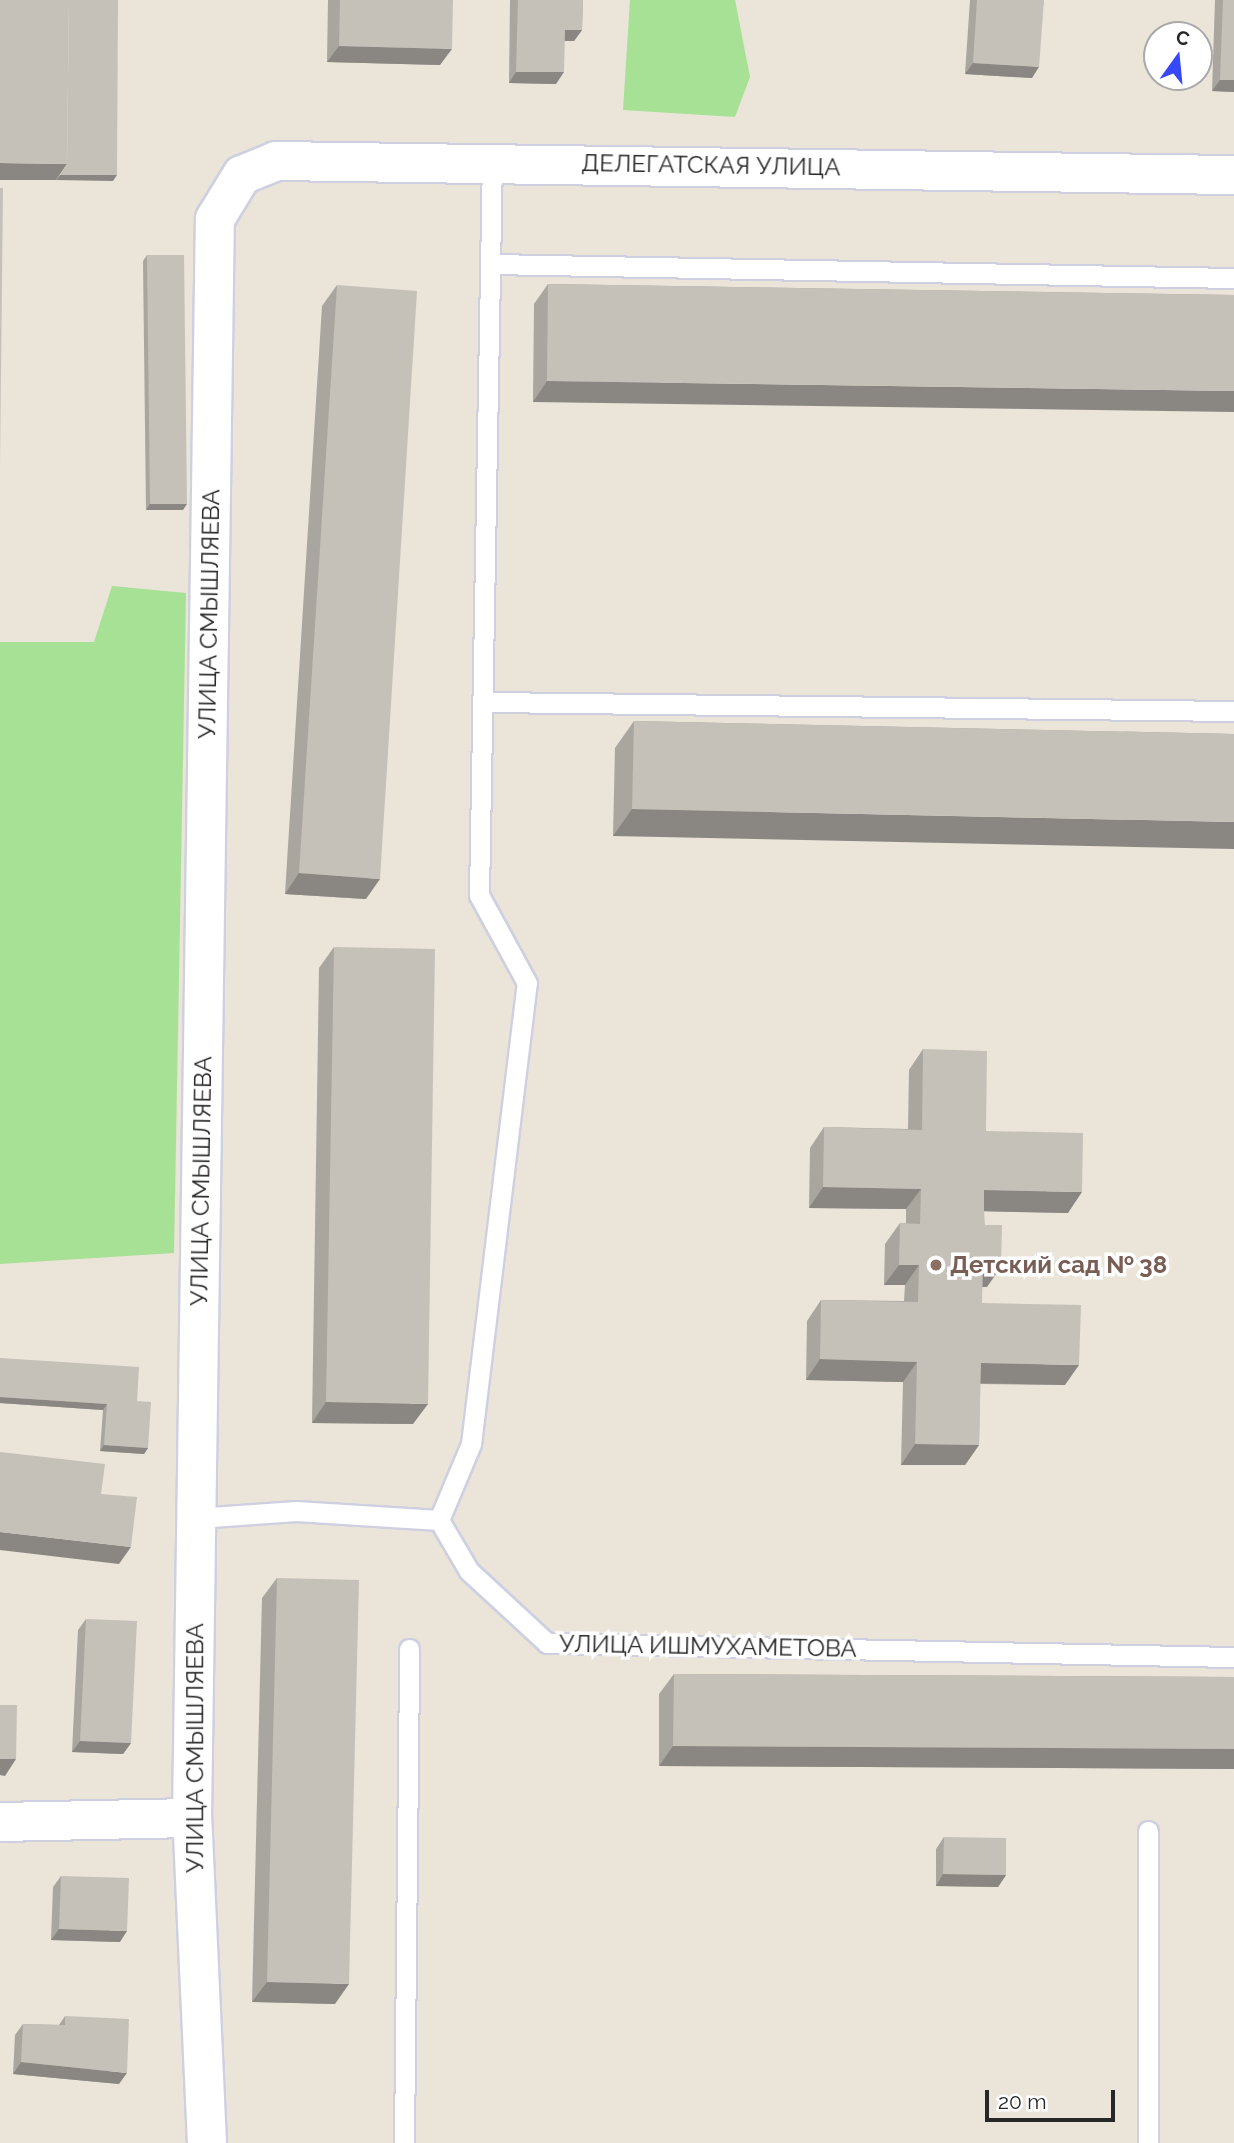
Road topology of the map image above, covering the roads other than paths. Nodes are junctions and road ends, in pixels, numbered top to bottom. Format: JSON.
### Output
{"nodes":[{"id":1,"x":492,"y":162,"type":"junction"},
{"id":2,"x":1234,"y":175,"type":"edge"},
{"id":3,"x":215,"y":219,"type":"joint"},
{"id":4,"x":491,"y":264,"type":"junction"},
{"id":5,"x":1234,"y":278,"type":"edge"},
{"id":6,"x":487,"y":702,"type":"junction"},
{"id":7,"x":1234,"y":711,"type":"edge"},
{"id":8,"x":197,"y":1518,"type":"junction"},
{"id":9,"x":439,"y":1520,"type":"junction"},
{"id":10,"x":409,"y":1649,"type":"dead end"},
{"id":11,"x":1234,"y":1657,"type":"edge"},
{"id":12,"x":192,"y":1818,"type":"junction"},
{"id":13,"x":0,"y":1822,"type":"edge"},
{"id":14,"x":1149,"y":1830,"type":"dead end"},
{"id":15,"x":207,"y":2143,"type":"edge"},
{"id":16,"x":404,"y":2143,"type":"edge"},
{"id":17,"x":1148,"y":2143,"type":"edge"}],
"edges":[{"from":1,"to":2,"type":"street","name":"ДЕЛЕГАТСКАЯ УЛИЦА"},
{"from":1,"to":3,"type":"street","name":"ДЕЛЕГАТСКАЯ УЛИЦА"},
{"from":1,"to":4,"type":"lane"},
{"from":3,"to":8,"type":"street","name":"УЛИЦА СМЫШЛЯЕВА"},
{"from":4,"to":5,"type":"lane"},
{"from":4,"to":6,"type":"lane"},
{"from":6,"to":7,"type":"lane"},
{"from":6,"to":9,"type":"lane"},
{"from":8,"to":9,"type":"lane"},
{"from":8,"to":12,"type":"street","name":"УЛИЦА СМЫШЛЯЕВА"},
{"from":9,"to":11,"type":"lane","name":"УЛИЦА ИШМУХАМЕТОВА"},
{"from":10,"to":16,"type":"lane"},
{"from":12,"to":13,"type":"street"},
{"from":12,"to":15,"type":"street","name":"УЛИЦА СМЫШЛЯЕВА"},
{"from":14,"to":17,"type":"lane"}]}
